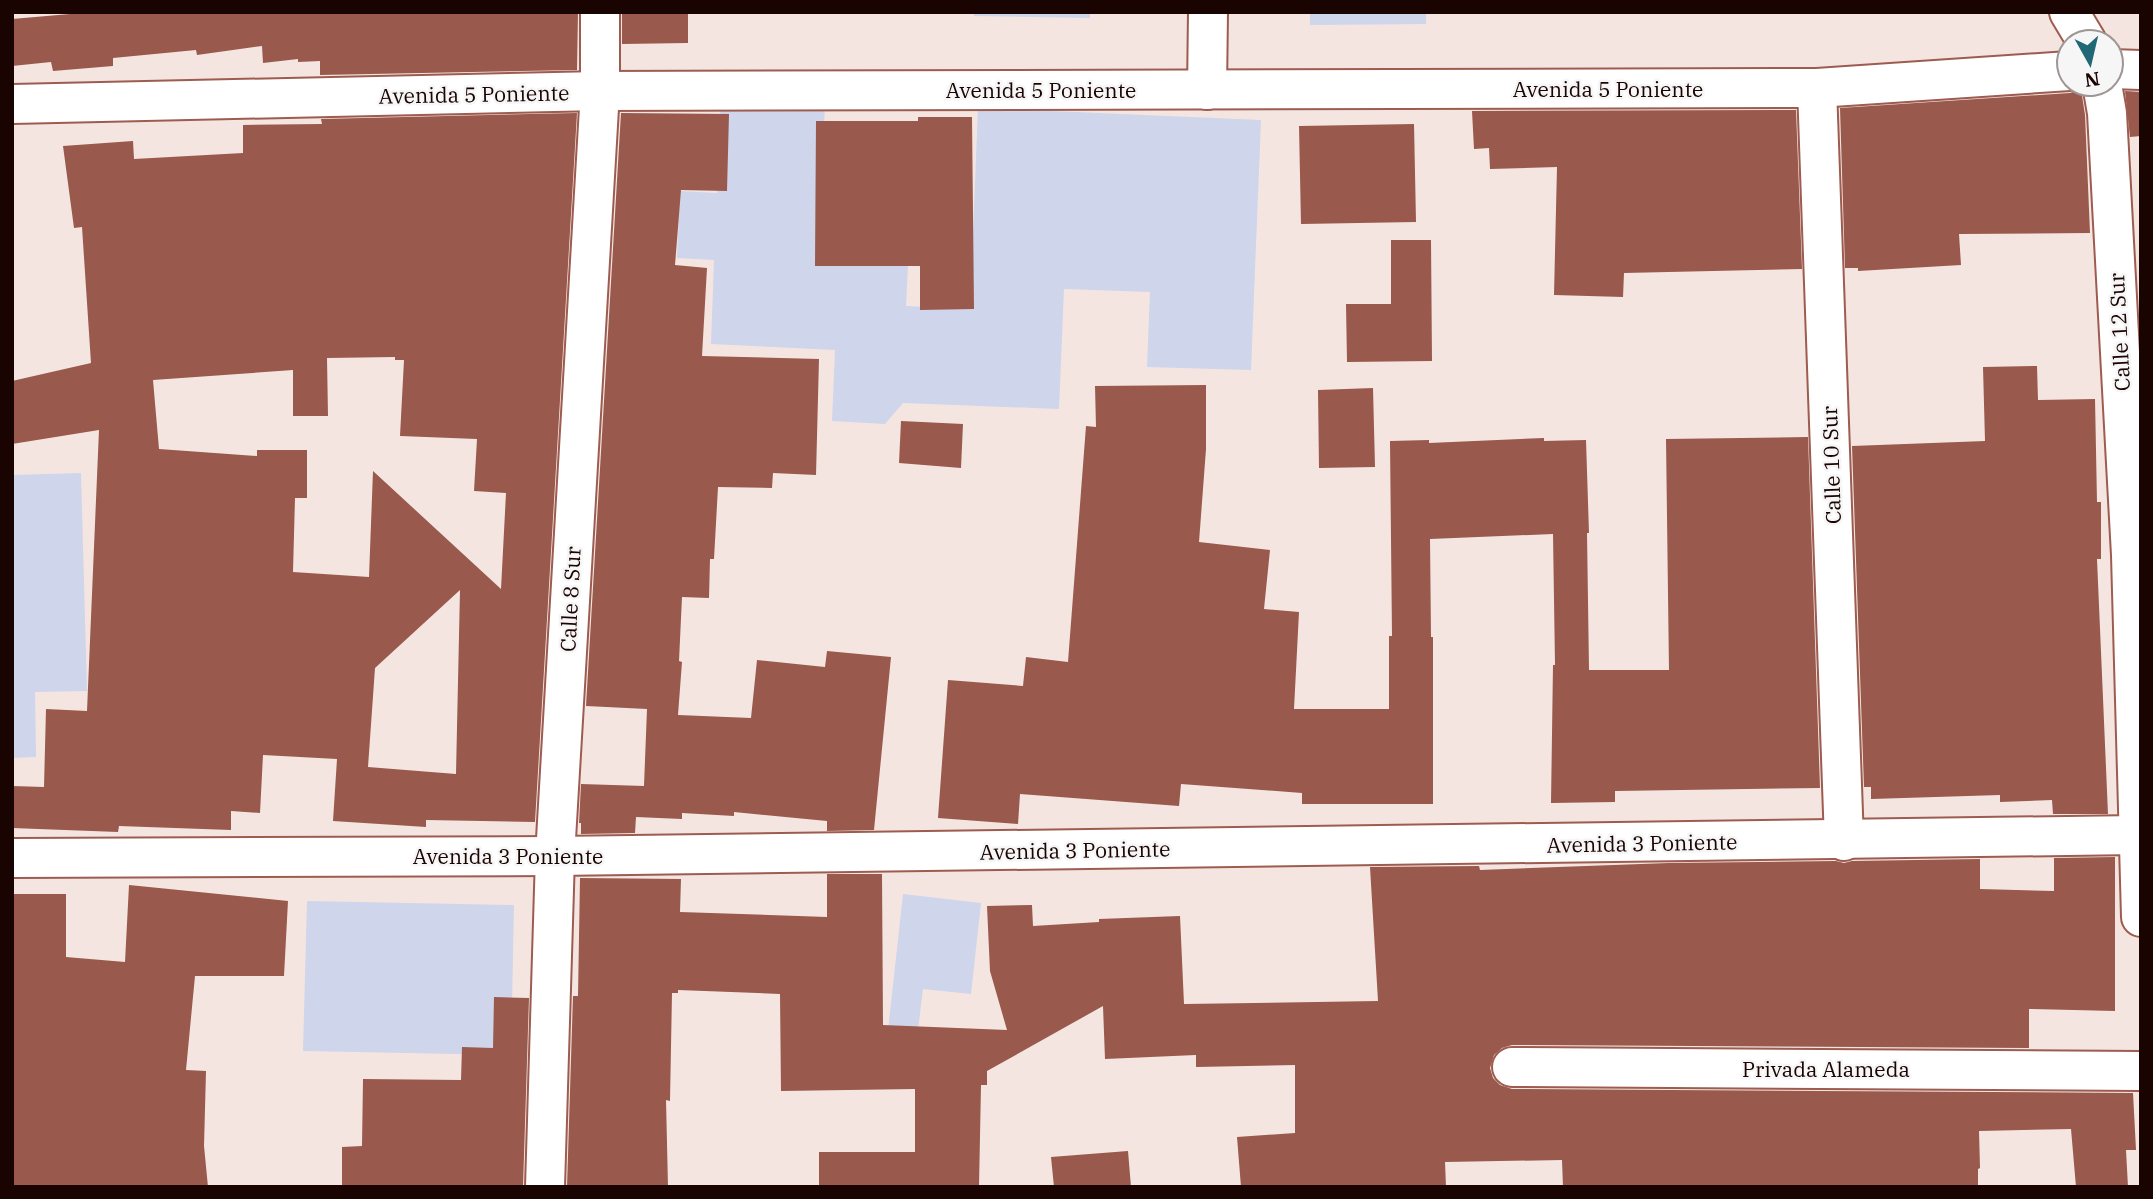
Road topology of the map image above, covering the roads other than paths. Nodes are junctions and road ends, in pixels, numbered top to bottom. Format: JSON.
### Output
{"nodes":[{"id":1,"x":600,"y":12,"type":"edge"},
{"id":2,"x":1208,"y":12,"type":"edge"},
{"id":3,"x":2055,"y":72,"type":"edge"},
{"id":4,"x":1817,"y":88,"type":"junction"},
{"id":5,"x":1207,"y":90,"type":"junction"},
{"id":6,"x":600,"y":91,"type":"junction"},
{"id":7,"x":2104,"y":98,"type":"edge"},
{"id":8,"x":12,"y":104,"type":"edge"},
{"id":9,"x":2136,"y":552,"type":"edge"},
{"id":10,"x":2137,"y":835,"type":"junction"},
{"id":11,"x":1844,"y":841,"type":"junction"},
{"id":12,"x":555,"y":856,"type":"junction"},
{"id":13,"x":12,"y":858,"type":"edge"},
{"id":14,"x":2141,"y":917,"type":"edge"},
{"id":15,"x":1511,"y":1067,"type":"dead end"},
{"id":16,"x":2141,"y":1071,"type":"edge"},
{"id":17,"x":545,"y":1187,"type":"edge"}],
"edges":[{"from":1,"to":6,"type":"street","name":"Calle 8 Sur"},
{"from":2,"to":5,"type":"street"},
{"from":3,"to":4,"type":"street","name":"Avenida 5 Poniente"},
{"from":4,"to":5,"type":"street","name":"Avenida 5 Poniente"},
{"from":4,"to":11,"type":"street","name":"Calle 10 Sur"},
{"from":5,"to":6,"type":"street","name":"Avenida 5 Poniente"},
{"from":6,"to":8,"type":"street","name":"Avenida 5 Poniente"},
{"from":6,"to":12,"type":"street","name":"Calle 8 Sur"},
{"from":7,"to":9,"type":"street","name":"Calle 12 Sur"},
{"from":9,"to":10,"type":"street","name":"Calle 12 Sur"},
{"from":10,"to":11,"type":"street","name":"Avenida 3 Poniente"},
{"from":10,"to":14,"type":"street","name":"Calle 12 Sur"},
{"from":11,"to":12,"type":"street","name":"Avenida 3 Poniente"},
{"from":12,"to":13,"type":"street","name":"Avenida 3 Poniente"},
{"from":12,"to":17,"type":"street","name":"Calle 8 Sur"},
{"from":15,"to":16,"type":"street","name":"Privada Alameda"}]}
